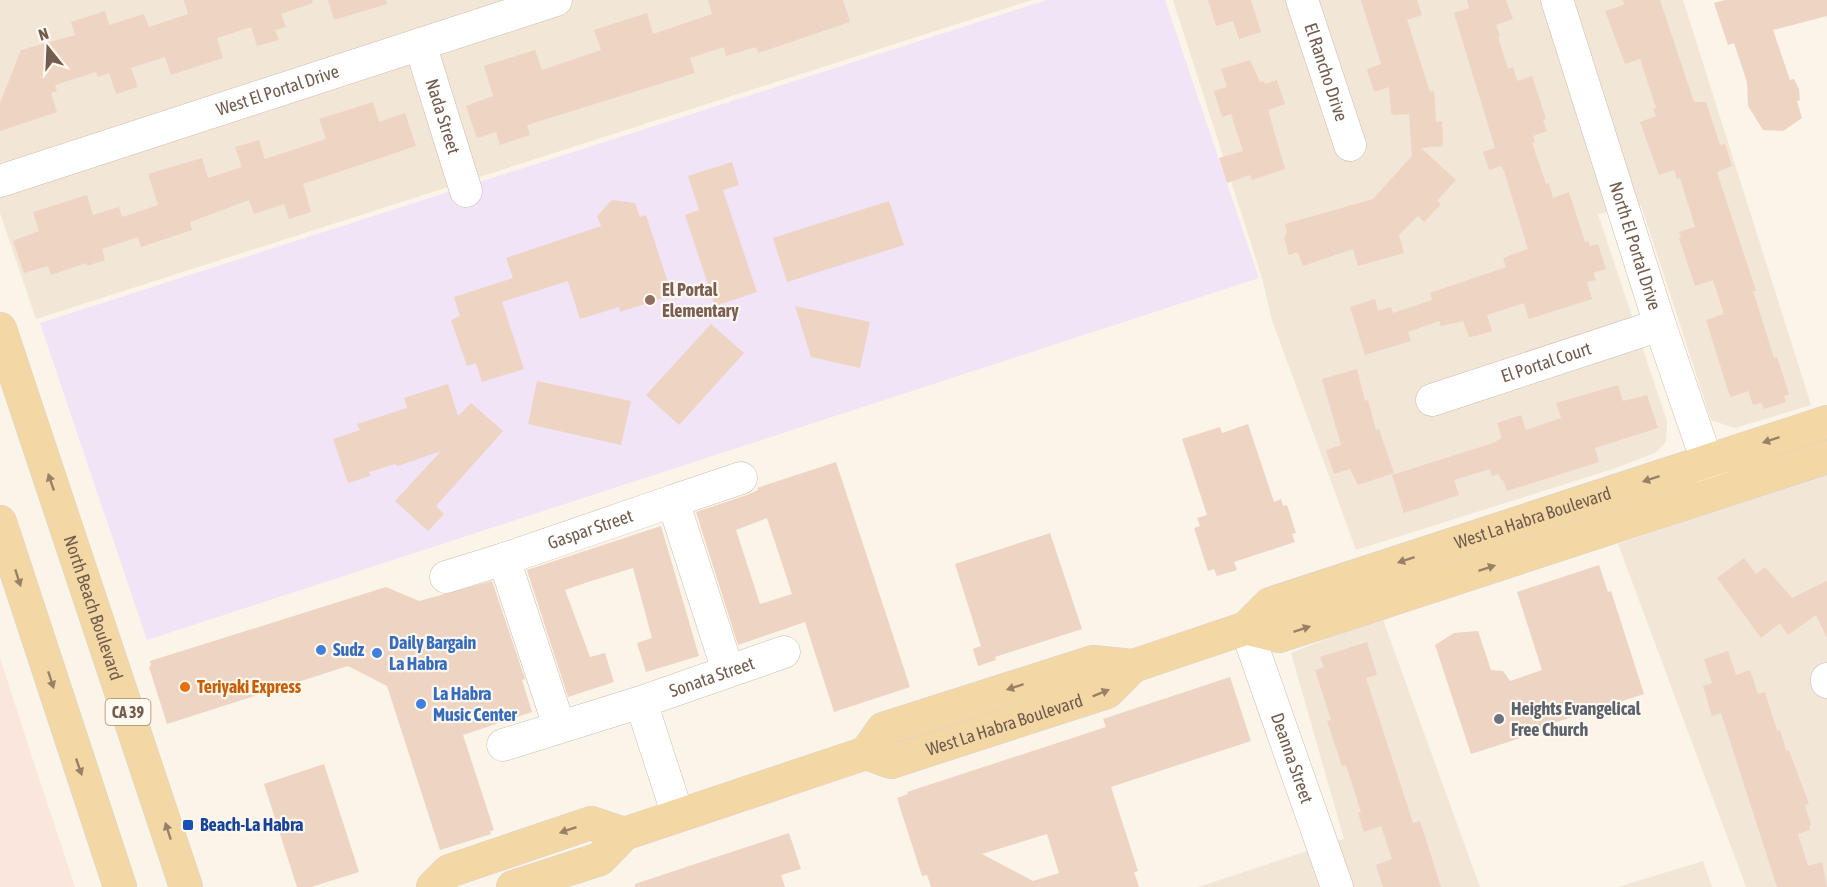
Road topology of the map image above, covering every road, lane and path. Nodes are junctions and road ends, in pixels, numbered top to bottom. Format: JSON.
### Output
{"nodes":[{"id":1,"x":556,"y":0,"type":"edge"},
{"id":2,"x":1302,"y":0,"type":"edge"},
{"id":3,"x":1557,"y":0,"type":"edge"},
{"id":4,"x":420,"y":44,"type":"junction"},
{"id":5,"x":1350,"y":145,"type":"dead end"},
{"id":6,"x":0,"y":181,"type":"edge"},
{"id":7,"x":466,"y":192,"type":"dead end"},
{"id":8,"x":1660,"y":325,"type":"junction"},
{"id":9,"x":0,"y":329,"type":"edge"},
{"id":10,"x":1432,"y":400,"type":"dead end"},
{"id":11,"x":1827,"y":422,"type":"edge"},
{"id":12,"x":1827,"y":457,"type":"edge"},
{"id":13,"x":1707,"y":461,"type":"junction"},
{"id":14,"x":741,"y":478,"type":"dead end"},
{"id":15,"x":1717,"y":492,"type":"junction"},
{"id":16,"x":673,"y":501,"type":"junction"},
{"id":17,"x":0,"y":522,"type":"edge"},
{"id":18,"x":504,"y":559,"type":"junction"},
{"id":19,"x":446,"y":577,"type":"dead end"},
{"id":20,"x":1246,"y":628,"type":"junction"},
{"id":21,"x":784,"y":652,"type":"dead end"},
{"id":22,"x":728,"y":671,"type":"junction"},
{"id":23,"x":641,"y":702,"type":"junction"},
{"id":24,"x":559,"y":726,"type":"junction"},
{"id":25,"x":503,"y":746,"type":"dead end"},
{"id":26,"x":678,"y":816,"type":"junction"},
{"id":27,"x":624,"y":834,"type":"junction"},
{"id":28,"x":120,"y":887,"type":"edge"},
{"id":29,"x":186,"y":887,"type":"edge"},
{"id":30,"x":433,"y":887,"type":"edge"},
{"id":31,"x":513,"y":887,"type":"edge"},
{"id":32,"x":1337,"y":887,"type":"edge"}],
"edges":[{"from":1,"to":4,"type":"street","name":"West El Portal Drive"},
{"from":2,"to":5,"type":"street","name":"El Rancho Drive"},
{"from":3,"to":8,"type":"street","name":"North El Portal Drive"},
{"from":4,"to":6,"type":"street","name":"West El Portal Drive"},
{"from":4,"to":7,"type":"street","name":"Nada Street"},
{"from":8,"to":10,"type":"street","name":"El Portal Court"},
{"from":8,"to":13,"type":"street","name":"North El Portal Drive"},
{"from":29,"to":9,"type":"main road","name":"North Beach Boulevard","number":"CA 39","one_way":true},
{"from":11,"to":13,"type":"main road","name":"West La Habra Boulevard","one_way":true},
{"from":12,"to":15,"type":"main road","name":"West La Habra Boulevard"},
{"from":13,"to":15,"type":"street","name":"North El Portal Drive"},
{"from":13,"to":20,"type":"main road","name":"West La Habra Boulevard","one_way":true},
{"from":14,"to":16,"type":"street","name":"Gaspar Street"},
{"from":20,"to":15,"type":"main road","name":"West La Habra Boulevard","one_way":true},
{"from":16,"to":18,"type":"street","name":"Gaspar Street"},
{"from":16,"to":22,"type":"street"},
{"from":17,"to":28,"type":"main road","one_way":true},
{"from":18,"to":19,"type":"street","name":"Gaspar Street"},
{"from":18,"to":24,"type":"street"},
{"from":20,"to":26,"type":"main road","name":"West La Habra Boulevard"},
{"from":20,"to":32,"type":"street","name":"Deanna Street"},
{"from":21,"to":22,"type":"street","name":"Sonata Street"},
{"from":22,"to":23,"type":"street","name":"Sonata Street"},
{"from":23,"to":24,"type":"street","name":"Sonata Street"},
{"from":23,"to":26,"type":"street"},
{"from":24,"to":25,"type":"street","name":"Sonata Street"},
{"from":26,"to":27,"type":"main road","name":"West La Habra Boulevard"},
{"from":27,"to":30,"type":"main road","one_way":true},
{"from":27,"to":31,"type":"main road","name":"West La Habra Boulevard"}]}
